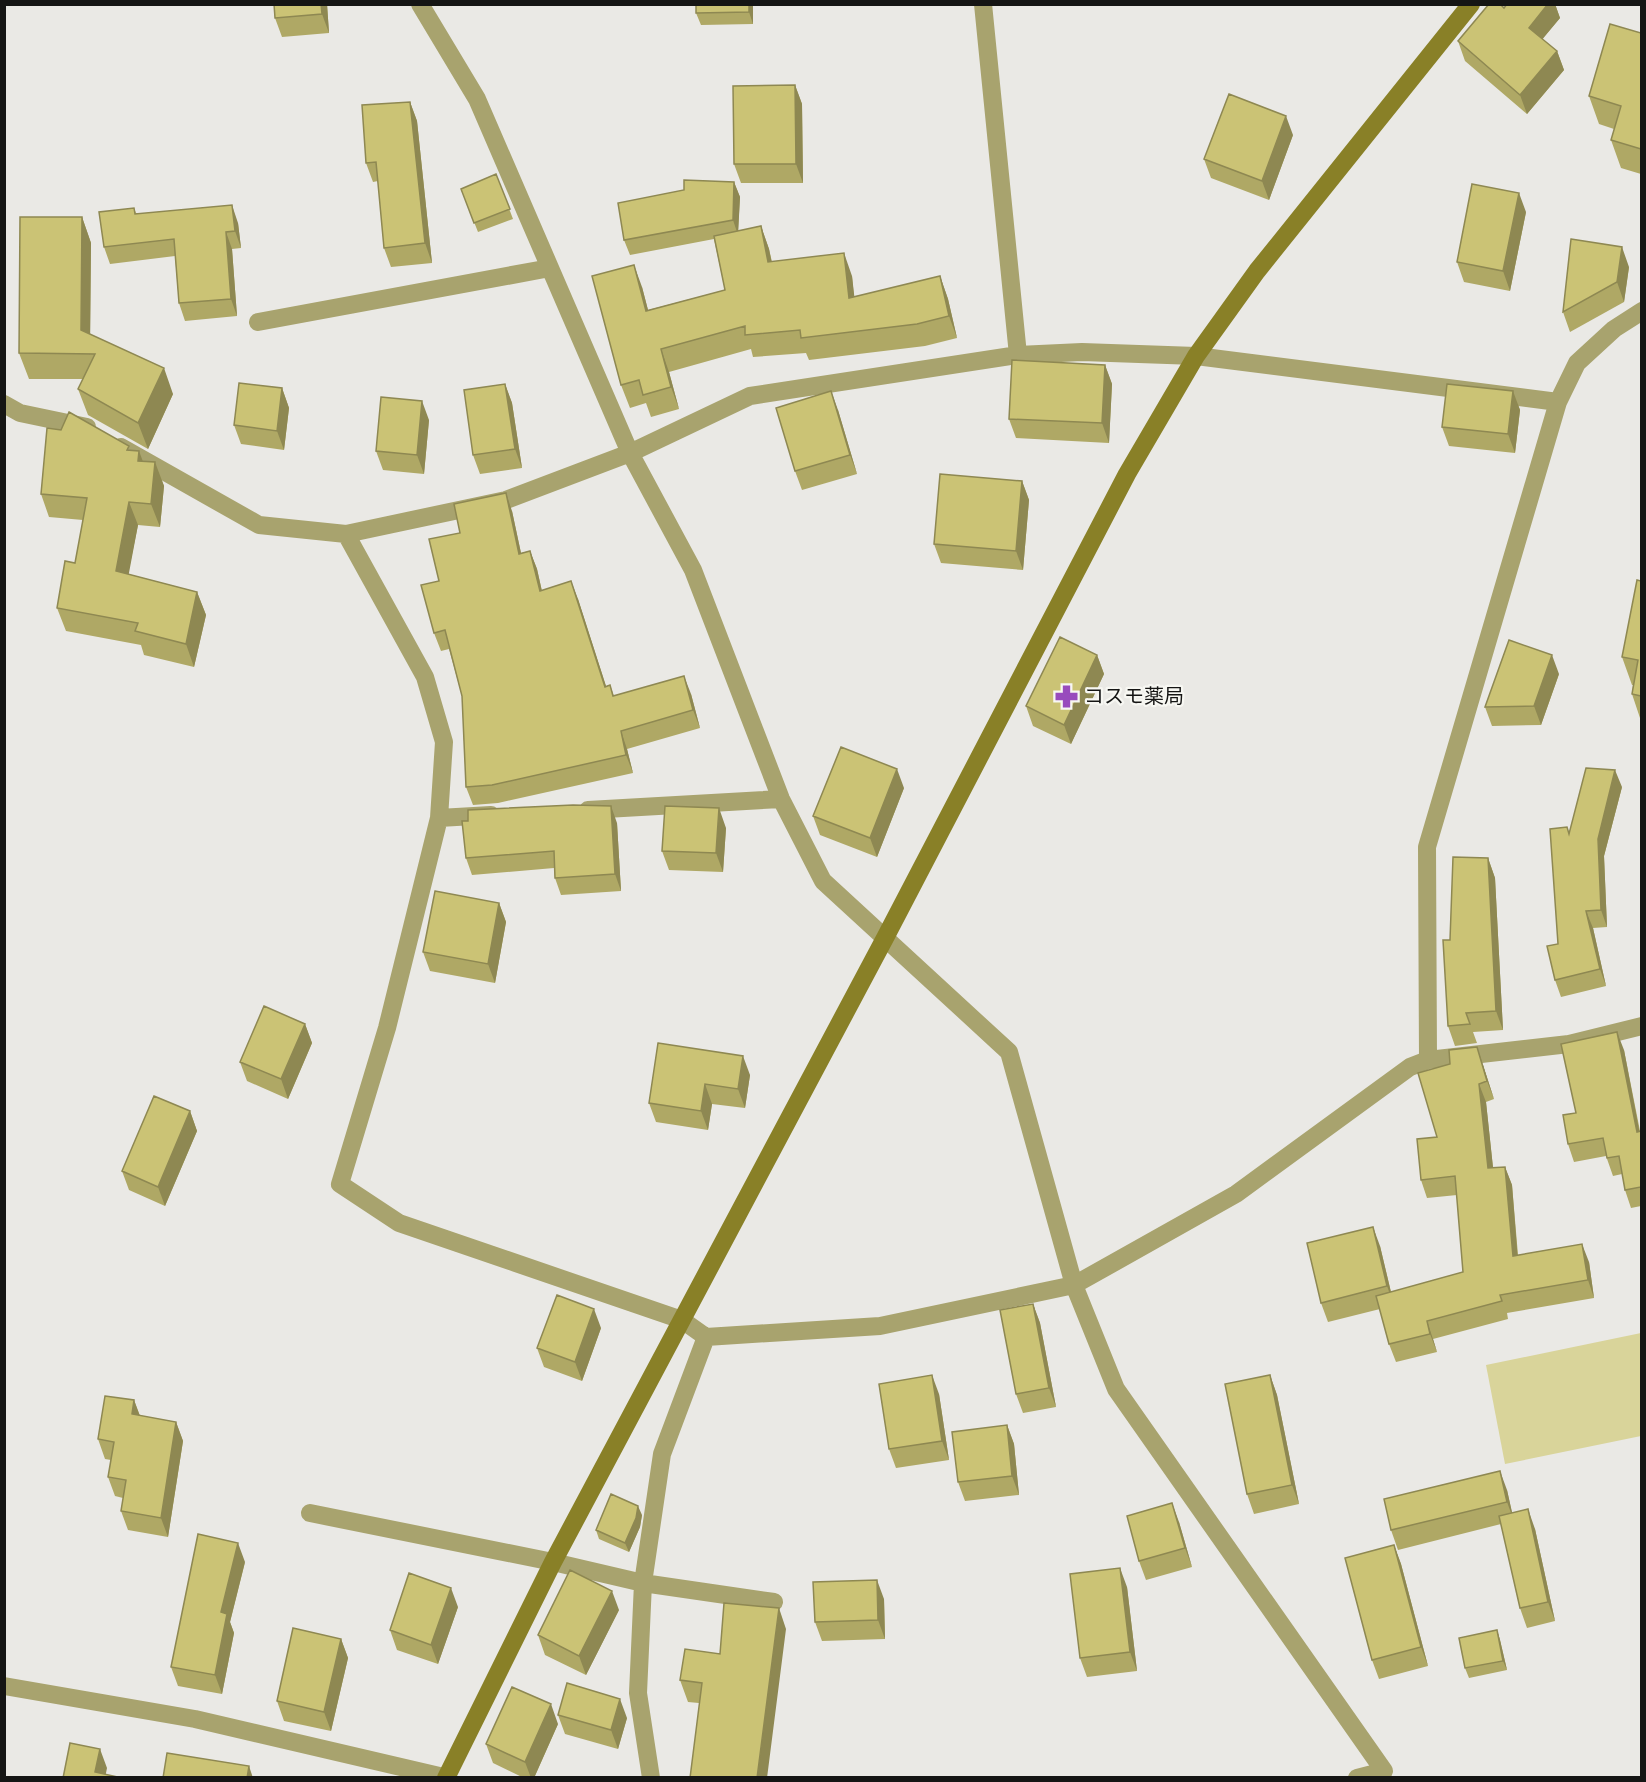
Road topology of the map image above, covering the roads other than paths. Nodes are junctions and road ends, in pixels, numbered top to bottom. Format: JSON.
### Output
{"nodes":[{"id":1,"x":420,"y":4,"type":"edge"},
{"id":2,"x":983,"y":4,"type":"edge"},
{"id":3,"x":1471,"y":4,"type":"edge"},
{"id":4,"x":550,"y":267,"type":"junction"},
{"id":5,"x":1641,"y":311,"type":"edge"},
{"id":6,"x":258,"y":322,"type":"dead end"},
{"id":7,"x":1018,"y":355,"type":"junction"},
{"id":8,"x":1196,"y":356,"type":"junction"},
{"id":9,"x":1558,"y":402,"type":"junction"},
{"id":10,"x":10,"y":410,"type":"edge"},
{"id":11,"x":630,"y":453,"type":"junction"},
{"id":12,"x":346,"y":534,"type":"junction"},
{"id":13,"x":781,"y":799,"type":"junction"},
{"id":14,"x":569,"y":811,"type":"edge"},
{"id":15,"x":510,"y":814,"type":"edge"},
{"id":16,"x":439,"y":818,"type":"junction"},
{"id":17,"x":885,"y":938,"type":"junction"},
{"id":18,"x":1641,"y":1026,"type":"edge"},
{"id":19,"x":1428,"y":1060,"type":"junction"},
{"id":20,"x":1074,"y":1285,"type":"junction"},
{"id":21,"x":682,"y":1320,"type":"junction"},
{"id":22,"x":706,"y":1337,"type":"junction"},
{"id":23,"x":310,"y":1513,"type":"dead end"},
{"id":24,"x":553,"y":1562,"type":"junction"},
{"id":25,"x":643,"y":1583,"type":"junction"},
{"id":26,"x":774,"y":1602,"type":"dead end"},
{"id":27,"x":4,"y":1686,"type":"edge"},
{"id":28,"x":447,"y":1777,"type":"edge"},
{"id":29,"x":651,"y":1778,"type":"edge"},
{"id":30,"x":1357,"y":1778,"type":"edge"}],
"edges":[{"from":1,"to":4,"type":"street"},
{"from":2,"to":7,"type":"street"},
{"from":3,"to":8,"type":"street"},
{"from":4,"to":6,"type":"street"},
{"from":4,"to":11,"type":"street"},
{"from":5,"to":9,"type":"street"},
{"from":7,"to":8,"type":"street"},
{"from":7,"to":11,"type":"street"},
{"from":8,"to":9,"type":"street"},
{"from":8,"to":17,"type":"street"},
{"from":9,"to":19,"type":"street"},
{"from":10,"to":12,"type":"street"},
{"from":11,"to":12,"type":"street"},
{"from":11,"to":13,"type":"street"},
{"from":12,"to":16,"type":"street"},
{"from":13,"to":14,"type":"street"},
{"from":13,"to":17,"type":"street"},
{"from":15,"to":16,"type":"street"},
{"from":16,"to":21,"type":"street"},
{"from":17,"to":20,"type":"street"},
{"from":17,"to":21,"type":"street"},
{"from":18,"to":19,"type":"street"},
{"from":19,"to":20,"type":"street"},
{"from":20,"to":22,"type":"street"},
{"from":20,"to":30,"type":"street"},
{"from":21,"to":22,"type":"street"},
{"from":21,"to":24,"type":"street"},
{"from":22,"to":25,"type":"street"},
{"from":23,"to":24,"type":"street"},
{"from":24,"to":25,"type":"street"},
{"from":24,"to":28,"type":"street"},
{"from":25,"to":26,"type":"street"},
{"from":25,"to":29,"type":"street"},
{"from":27,"to":28,"type":"street"}]}
